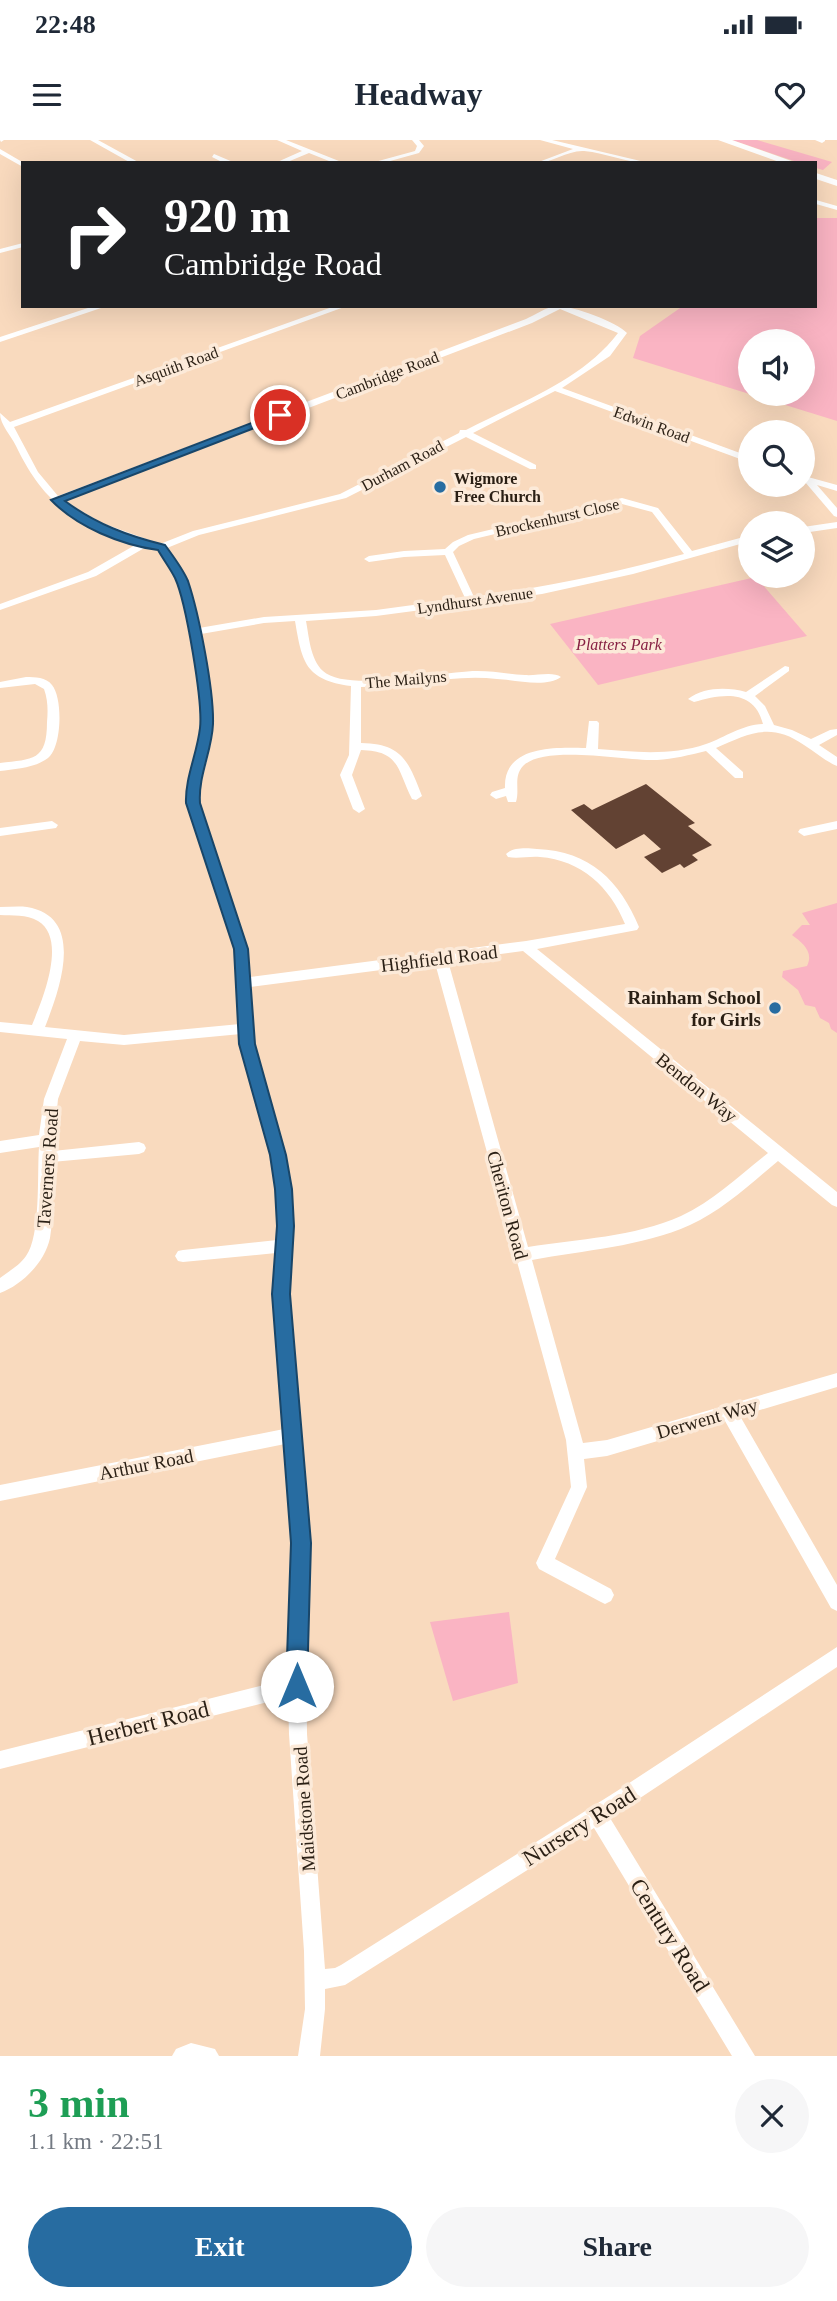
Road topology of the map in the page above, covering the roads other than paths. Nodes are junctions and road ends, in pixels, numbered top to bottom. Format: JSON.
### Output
{"nodes":[{"id":1,"x":93,"y":140,"type":"edge"},
{"id":2,"x":280,"y":140,"type":"edge"},
{"id":3,"x":415,"y":140,"type":"edge"},
{"id":4,"x":544,"y":140,"type":"edge"},
{"id":5,"x":708,"y":140,"type":"edge"},
{"id":6,"x":723,"y":140,"type":"edge"},
{"id":7,"x":579,"y":149,"type":"junction"},
{"id":8,"x":0,"y":151,"type":"edge"},
{"id":9,"x":308,"y":151,"type":"junction"},
{"id":10,"x":214,"y":156,"type":"dead end"},
{"id":11,"x":133,"y":161,"type":"edge"},
{"id":12,"x":225,"y":161,"type":"edge"},
{"id":13,"x":283,"y":161,"type":"edge"},
{"id":14,"x":336,"y":161,"type":"edge"},
{"id":15,"x":382,"y":161,"type":"edge"},
{"id":16,"x":545,"y":161,"type":"edge"},
{"id":17,"x":636,"y":161,"type":"edge"},
{"id":18,"x":769,"y":161,"type":"edge"},
{"id":19,"x":786,"y":161,"type":"edge"},
{"id":20,"x":21,"y":164,"type":"edge"},
{"id":21,"x":817,"y":171,"type":"edge"},
{"id":22,"x":817,"y":176,"type":"edge"},
{"id":23,"x":837,"y":178,"type":"edge"},
{"id":24,"x":837,"y":183,"type":"edge"},
{"id":25,"x":817,"y":202,"type":"edge"},
{"id":26,"x":837,"y":208,"type":"edge"},
{"id":27,"x":21,"y":245,"type":"edge"},
{"id":28,"x":2,"y":248,"type":"edge"},
{"id":29,"x":97,"y":308,"type":"edge"},
{"id":30,"x":337,"y":308,"type":"edge"},
{"id":31,"x":554,"y":308,"type":"edge"},
{"id":32,"x":563,"y":308,"type":"edge"},
{"id":33,"x":0,"y":340,"type":"edge"},
{"id":34,"x":554,"y":388,"type":"junction"},
{"id":35,"x":5,"y":421,"type":"edge"},
{"id":36,"x":463,"y":432,"type":"junction"},
{"id":37,"x":738,"y":455,"type":"edge"},
{"id":38,"x":533,"y":467,"type":"dead end"},
{"id":39,"x":815,"y":481,"type":"edge"},
{"id":40,"x":837,"y":488,"type":"edge"},
{"id":41,"x":815,"y":489,"type":"edge"},
{"id":42,"x":57,"y":500,"type":"junction"},
{"id":43,"x":837,"y":514,"type":"edge"},
{"id":44,"x":837,"y":525,"type":"edge"},
{"id":45,"x":815,"y":528,"type":"edge"},
{"id":46,"x":738,"y":542,"type":"edge"},
{"id":47,"x":142,"y":544,"type":"junction"},
{"id":48,"x":162,"y":547,"type":"junction"},
{"id":49,"x":448,"y":552,"type":"junction"},
{"id":50,"x":690,"y":555,"type":"junction"},
{"id":51,"x":369,"y":559,"type":"dead end"},
{"id":52,"x":471,"y":601,"type":"junction"},
{"id":53,"x":0,"y":607,"type":"edge"},
{"id":54,"x":300,"y":617,"type":"junction"},
{"id":55,"x":194,"y":632,"type":"junction"},
{"id":56,"x":785,"y":669,"type":"dead end"},
{"id":57,"x":556,"y":677,"type":"dead end"},
{"id":58,"x":356,"y":683,"type":"junction"},
{"id":59,"x":0,"y":685,"type":"edge"},
{"id":60,"x":748,"y":696,"type":"junction"},
{"id":61,"x":694,"y":699,"type":"dead end"},
{"id":62,"x":581,"y":722,"type":"dead end"},
{"id":63,"x":769,"y":728,"type":"junction"},
{"id":64,"x":833,"y":730,"type":"edge"},
{"id":65,"x":813,"y":743,"type":"junction"},
{"id":66,"x":355,"y":746,"type":"junction"},
{"id":67,"x":709,"y":747,"type":"junction"},
{"id":68,"x":592,"y":752,"type":"junction"},
{"id":69,"x":837,"y":762,"type":"edge"},
{"id":70,"x":0,"y":767,"type":"edge"},
{"id":71,"x":753,"y":770,"type":"dead end"},
{"id":72,"x":496,"y":795,"type":"dead end"},
{"id":73,"x":416,"y":796,"type":"dead end"},
{"id":74,"x":359,"y":809,"type":"dead end"},
{"id":75,"x":52,"y":825,"type":"dead end"},
{"id":76,"x":837,"y":825,"type":"edge"},
{"id":77,"x":0,"y":832,"type":"edge"},
{"id":78,"x":804,"y":832,"type":"dead end"},
{"id":79,"x":512,"y":854,"type":"dead end"},
{"id":80,"x":0,"y":911,"type":"edge"},
{"id":81,"x":526,"y":946,"type":"junction"},
{"id":82,"x":440,"y":957,"type":"junction"},
{"id":83,"x":244,"y":983,"type":"junction"},
{"id":84,"x":0,"y":1027,"type":"edge"},
{"id":85,"x":245,"y":1029,"type":"junction"},
{"id":86,"x":37,"y":1030,"type":"junction"},
{"id":87,"x":75,"y":1037,"type":"junction"},
{"id":88,"x":46,"y":1140,"type":"junction"},
{"id":89,"x":0,"y":1147,"type":"edge"},
{"id":90,"x":139,"y":1148,"type":"dead end"},
{"id":91,"x":778,"y":1153,"type":"junction"},
{"id":92,"x":46,"y":1157,"type":"junction"},
{"id":93,"x":837,"y":1201,"type":"edge"},
{"id":94,"x":284,"y":1246,"type":"junction"},
{"id":95,"x":521,"y":1255,"type":"junction"},
{"id":96,"x":183,"y":1256,"type":"dead end"},
{"id":97,"x":0,"y":1286,"type":"edge"},
{"id":98,"x":837,"y":1380,"type":"edge"},
{"id":99,"x":729,"y":1412,"type":"junction"},
{"id":100,"x":293,"y":1435,"type":"junction"},
{"id":101,"x":575,"y":1452,"type":"junction"},
{"id":102,"x":0,"y":1493,"type":"edge"},
{"id":103,"x":605,"y":1595,"type":"dead end"},
{"id":104,"x":837,"y":1602,"type":"edge"},
{"id":105,"x":837,"y":1656,"type":"edge"},
{"id":106,"x":297,"y":1686,"type":"junction"},
{"id":107,"x":0,"y":1760,"type":"edge"},
{"id":108,"x":596,"y":1814,"type":"junction"},
{"id":109,"x":314,"y":1980,"type":"junction"},
{"id":110,"x":183,"y":2056,"type":"edge"},
{"id":111,"x":208,"y":2056,"type":"edge"},
{"id":112,"x":309,"y":2056,"type":"edge"},
{"id":113,"x":744,"y":2056,"type":"edge"}],
"edges":[{"from":1,"to":11,"type":"street"},
{"from":2,"to":9,"type":"street"},
{"from":3,"to":15,"type":"street"},
{"from":4,"to":7,"type":"street"},
{"from":5,"to":18,"type":"main road"},
{"from":6,"to":19,"type":"main road"},
{"from":7,"to":16,"type":"street"},
{"from":7,"to":17,"type":"street"},
{"from":8,"to":20,"type":"street"},
{"from":9,"to":13,"type":"street"},
{"from":9,"to":14,"type":"street"},
{"from":10,"to":12,"type":"street"},
{"from":21,"to":23,"type":"main road"},
{"from":22,"to":24,"type":"main road"},
{"from":25,"to":26,"type":"street"},
{"from":27,"to":28,"type":"street"},
{"from":29,"to":33,"type":"street"},
{"from":30,"to":35,"type":"street","name":"Asquith Road"},
{"from":31,"to":42,"type":"street","name":"Cambridge Road"},
{"from":32,"to":34,"type":"street","name":"Durham Road"},
{"from":34,"to":36,"type":"street","name":"Durham Road"},
{"from":34,"to":37,"type":"street","name":"Edwin Road"},
{"from":35,"to":42,"type":"street"},
{"from":36,"to":38,"type":"street"},
{"from":36,"to":48,"type":"street","name":"Durham Road"},
{"from":39,"to":40,"type":"street"},
{"from":41,"to":43,"type":"street"},
{"from":42,"to":47,"type":"street"},
{"from":44,"to":45,"type":"street"},
{"from":46,"to":50,"type":"street","name":"Lyndhurst Avenue"},
{"from":47,"to":48,"type":"street"},
{"from":47,"to":53,"type":"street"},
{"from":48,"to":55,"type":"street","name":"Maidstone Road"},
{"from":49,"to":50,"type":"street","name":"Brockenhurst Close"},
{"from":49,"to":51,"type":"street","name":"Brockenhurst Close"},
{"from":49,"to":52,"type":"street"},
{"from":50,"to":52,"type":"street","name":"Lyndhurst Avenue"},
{"from":52,"to":54,"type":"street","name":"Lyndhurst Avenue"},
{"from":54,"to":55,"type":"street","name":"Lyndhurst Avenue"},
{"from":54,"to":58,"type":"street","name":"The Mailyns"},
{"from":55,"to":83,"type":"street","name":"Maidstone Road"},
{"from":56,"to":60,"type":"street"},
{"from":57,"to":58,"type":"street","name":"The Mailyns"},
{"from":58,"to":66,"type":"street"},
{"from":59,"to":70,"type":"street"},
{"from":60,"to":61,"type":"street"},
{"from":60,"to":63,"type":"street"},
{"from":62,"to":68,"type":"street"},
{"from":63,"to":65,"type":"street"},
{"from":63,"to":67,"type":"street"},
{"from":64,"to":65,"type":"street"},
{"from":65,"to":69,"type":"street"},
{"from":66,"to":73,"type":"street"},
{"from":66,"to":74,"type":"street"},
{"from":67,"to":68,"type":"street"},
{"from":67,"to":71,"type":"street"},
{"from":68,"to":72,"type":"street"},
{"from":75,"to":77,"type":"street"},
{"from":76,"to":78,"type":"street"},
{"from":79,"to":81,"type":"street","name":"Highfield Road"},
{"from":80,"to":86,"type":"street"},
{"from":81,"to":82,"type":"street","name":"Highfield Road"},
{"from":81,"to":91,"type":"street","name":"Bendon Way"},
{"from":82,"to":83,"type":"street","name":"Highfield Road"},
{"from":82,"to":95,"type":"street","name":"Cheriton Road"},
{"from":83,"to":85,"type":"street","name":"Maidstone Road"},
{"from":84,"to":86,"type":"street"},
{"from":85,"to":87,"type":"street"},
{"from":85,"to":94,"type":"street","name":"Maidstone Road"},
{"from":86,"to":87,"type":"street"},
{"from":87,"to":88,"type":"street","name":"Taverners Road"},
{"from":88,"to":89,"type":"street"},
{"from":88,"to":92,"type":"street","name":"Taverners Road"},
{"from":90,"to":92,"type":"street"},
{"from":91,"to":93,"type":"street","name":"Bendon Way"},
{"from":91,"to":95,"type":"street"},
{"from":92,"to":97,"type":"street","name":"Taverners Road"},
{"from":94,"to":96,"type":"street"},
{"from":94,"to":100,"type":"street","name":"Maidstone Road"},
{"from":95,"to":101,"type":"street","name":"Cheriton Road"},
{"from":98,"to":99,"type":"street","name":"Derwent Way"},
{"from":99,"to":101,"type":"street","name":"Derwent Way"},
{"from":99,"to":104,"type":"street"},
{"from":100,"to":102,"type":"street","name":"Arthur Road"},
{"from":100,"to":106,"type":"street","name":"Maidstone Road"},
{"from":101,"to":103,"type":"street","name":"Cheriton Road"},
{"from":105,"to":108,"type":"street","name":"Nursery Road"},
{"from":106,"to":107,"type":"street","name":"Herbert Road"},
{"from":106,"to":109,"type":"street","name":"Maidstone Road"},
{"from":108,"to":109,"type":"street","name":"Nursery Road"},
{"from":108,"to":113,"type":"street","name":"Century Road"},
{"from":109,"to":112,"type":"street","name":"Maidstone Road"},
{"from":110,"to":111,"type":"street"}]}
